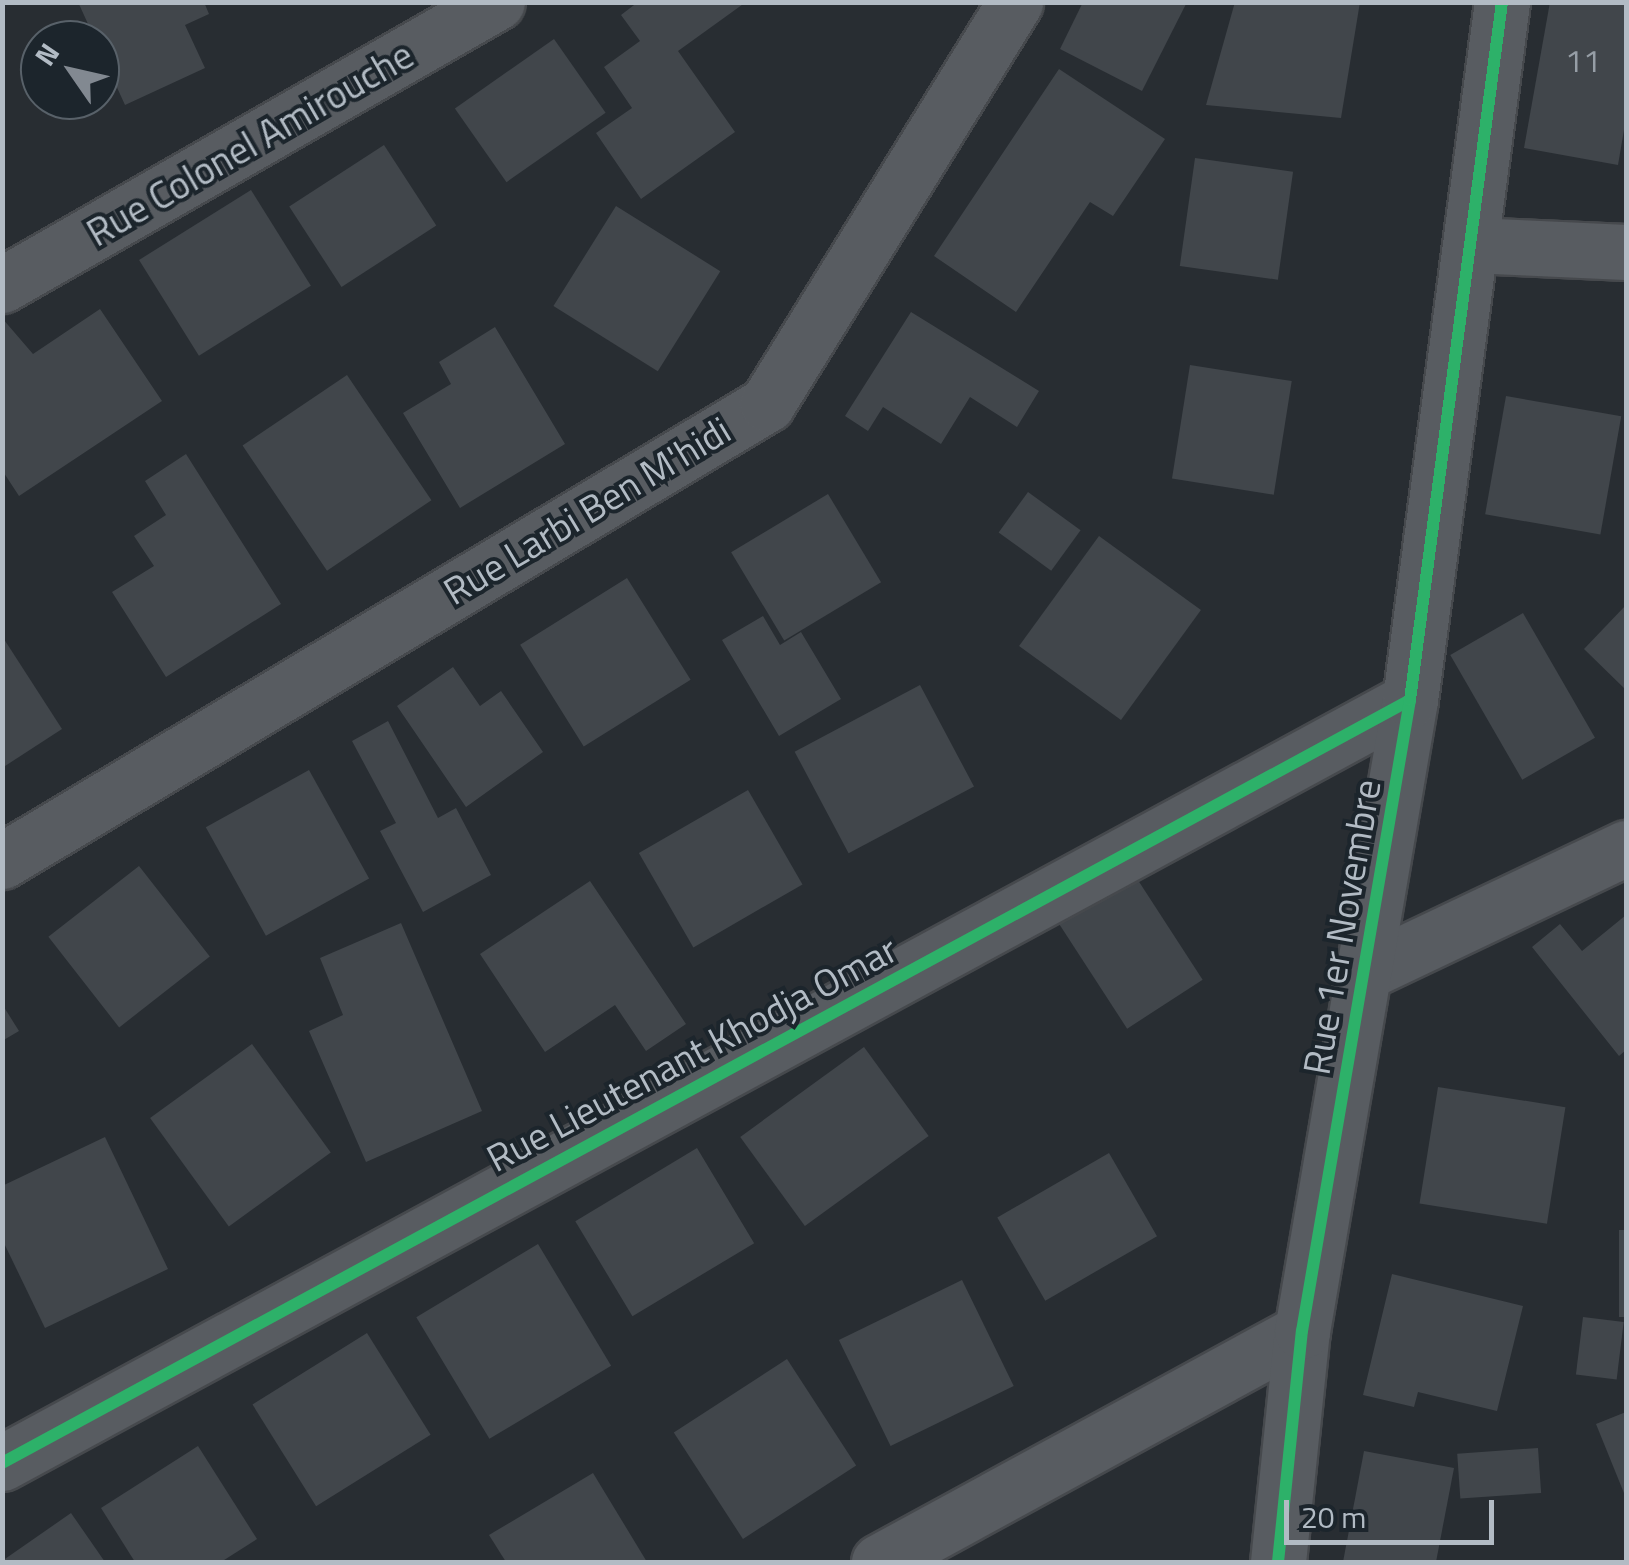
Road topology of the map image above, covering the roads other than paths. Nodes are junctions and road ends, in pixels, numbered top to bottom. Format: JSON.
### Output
{"nodes":[{"id":1,"x":496,"y":2,"type":"edge"},
{"id":2,"x":1014,"y":2,"type":"edge"},
{"id":3,"x":1502,"y":2,"type":"edge"},
{"id":4,"x":1472,"y":246,"type":"junction"},
{"id":5,"x":1626,"y":252,"type":"edge"},
{"id":6,"x":2,"y":285,"type":"edge"},
{"id":7,"x":1410,"y":700,"type":"junction"},
{"id":8,"x":1626,"y":848,"type":"edge"},
{"id":9,"x":2,"y":861,"type":"edge"},
{"id":10,"x":1367,"y":971,"type":"junction"},
{"id":11,"x":1302,"y":1331,"type":"junction"},
{"id":12,"x":2,"y":1463,"type":"edge"},
{"id":13,"x":879,"y":1562,"type":"edge"},
{"id":14,"x":1278,"y":1562,"type":"edge"}],
"edges":[{"from":1,"to":6,"type":"street","name":"Rue Colonel Amirouche"},
{"from":2,"to":9,"type":"street","name":"Rue Larbi Ben M'hidi"},
{"from":3,"to":4,"type":"street","name":"Rue 1er Novembre"},
{"from":4,"to":5,"type":"street"},
{"from":4,"to":7,"type":"street","name":"Rue 1er Novembre"},
{"from":7,"to":10,"type":"street","name":"Rue 1er Novembre"},
{"from":7,"to":12,"type":"street","name":"Rue Lieutenant Khodja Omar"},
{"from":8,"to":10,"type":"street"},
{"from":10,"to":11,"type":"street","name":"Rue 1er Novembre"},
{"from":11,"to":13,"type":"street"},
{"from":11,"to":14,"type":"street","name":"Rue 1er Novembre"}]}
